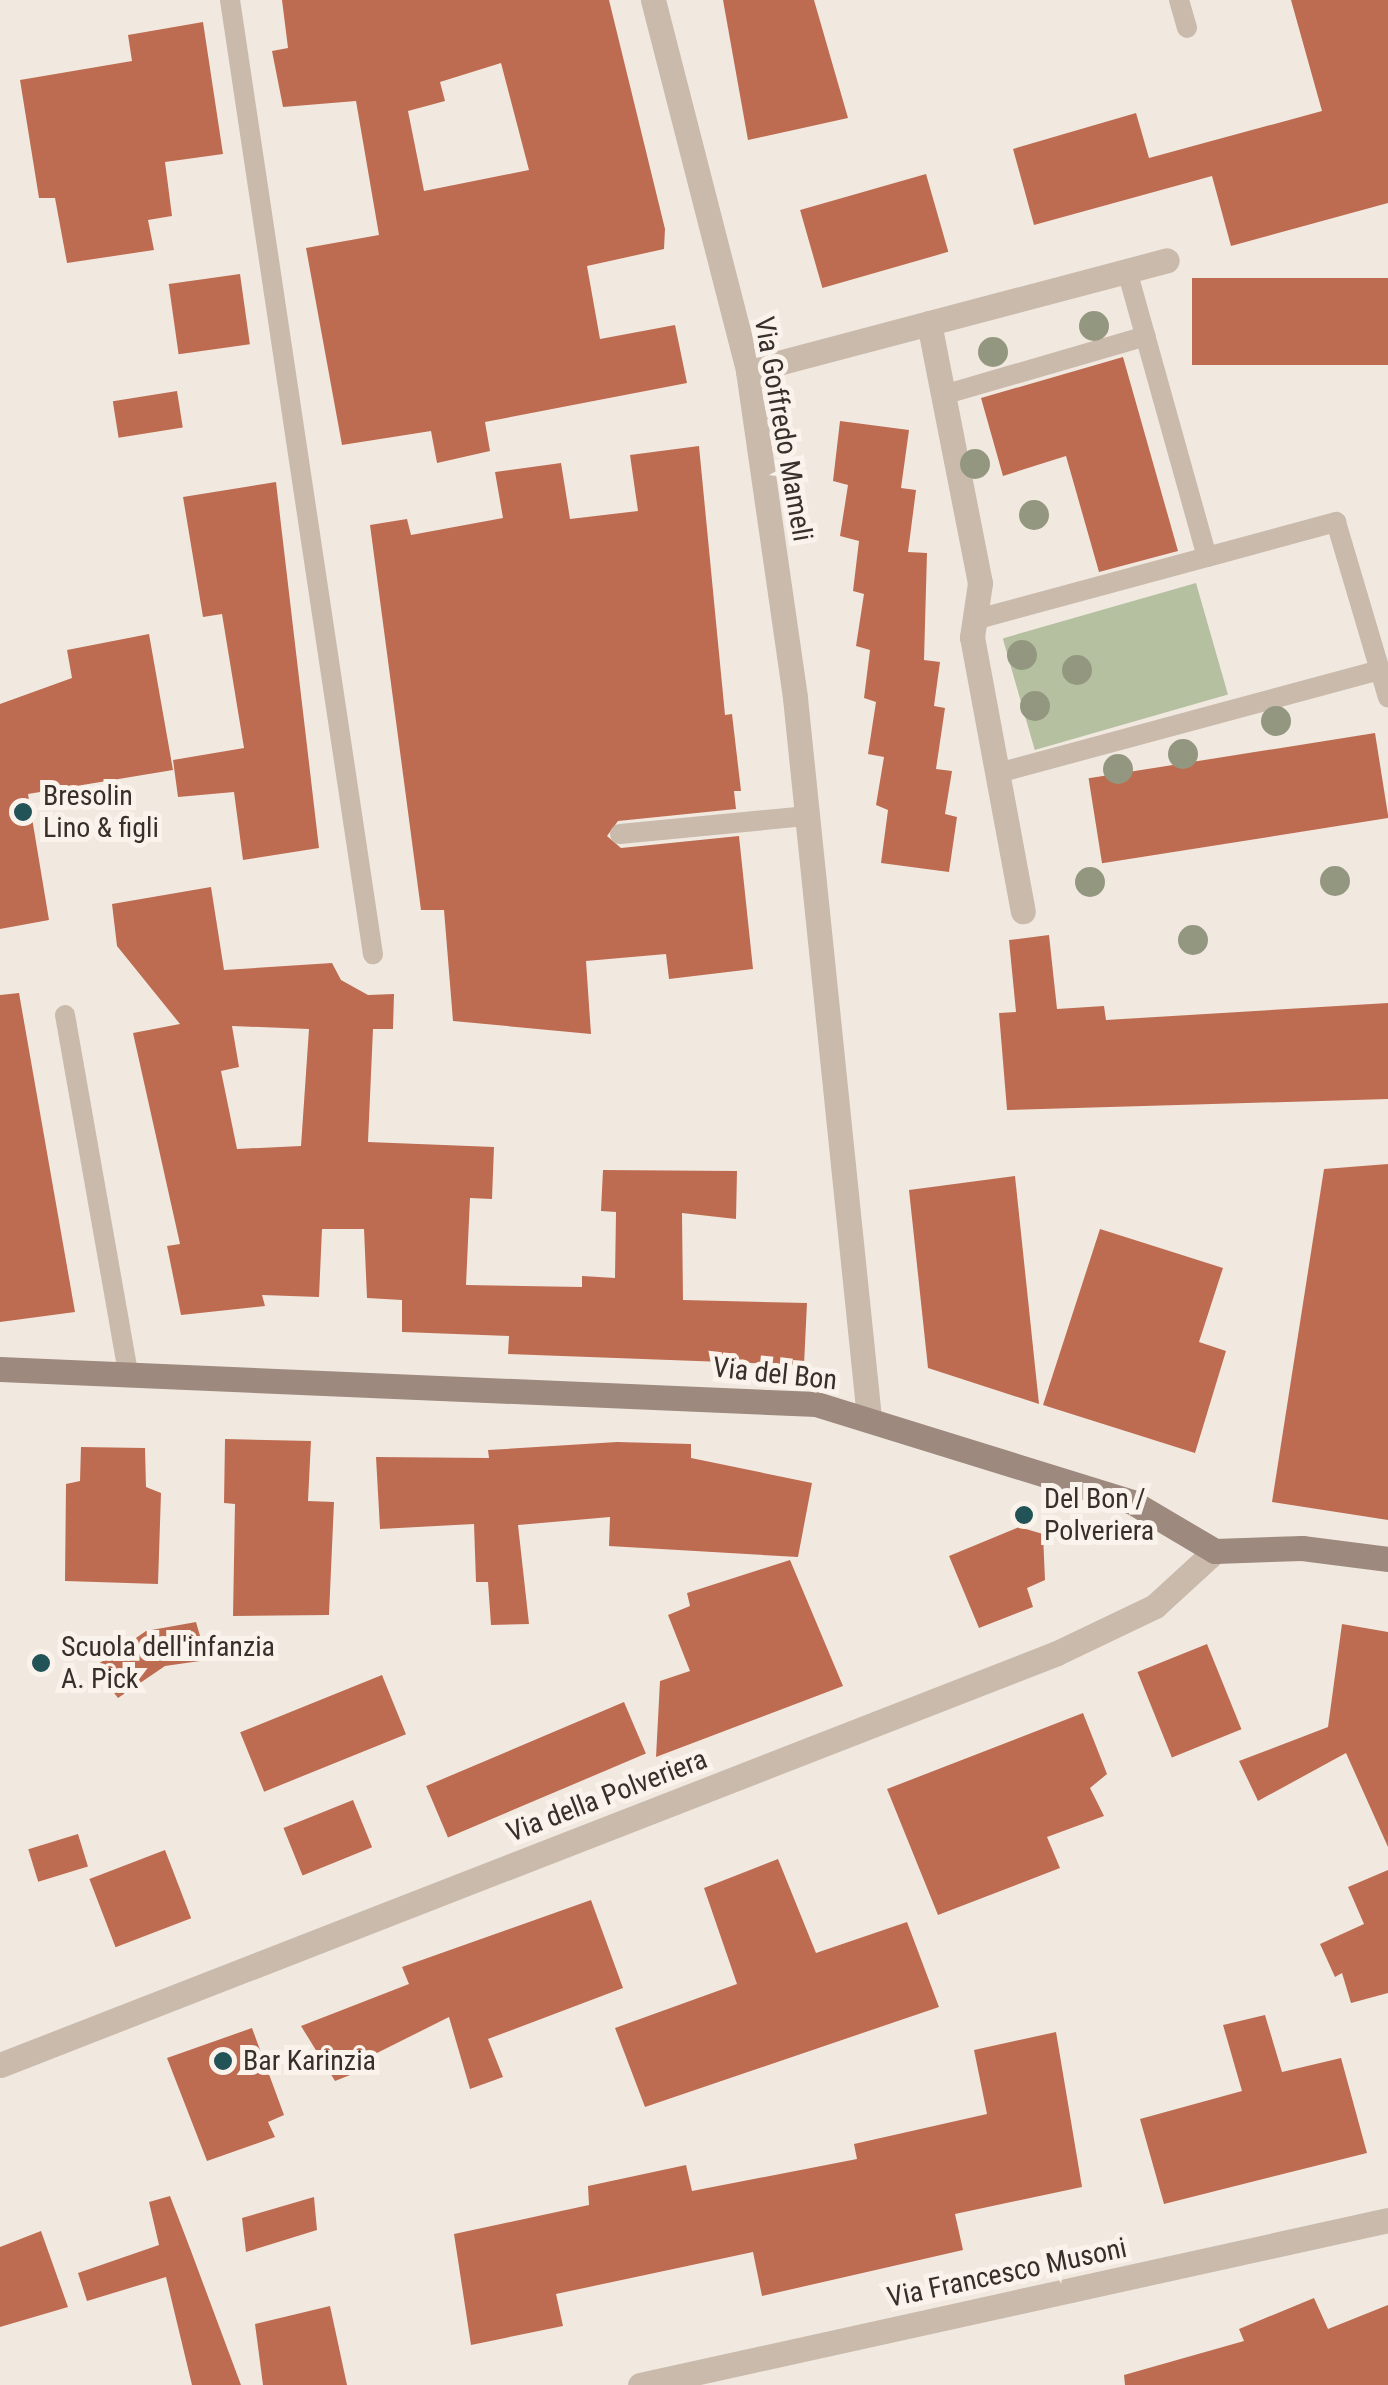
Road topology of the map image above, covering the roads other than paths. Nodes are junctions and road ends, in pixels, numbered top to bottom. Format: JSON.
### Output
{"nodes":[{"id":1,"x":230,"y":0,"type":"edge"},
{"id":2,"x":653,"y":0,"type":"edge"},
{"id":3,"x":1179,"y":0,"type":"edge"},
{"id":4,"x":1186,"y":28,"type":"dead end"},
{"id":5,"x":1167,"y":260,"type":"dead end"},
{"id":6,"x":1127,"y":270,"type":"junction"},
{"id":7,"x":928,"y":323,"type":"junction"},
{"id":8,"x":1146,"y":336,"type":"junction"},
{"id":9,"x":748,"y":371,"type":"junction"},
{"id":10,"x":943,"y":396,"type":"junction"},
{"id":11,"x":1207,"y":558,"type":"junction"},
{"id":12,"x":974,"y":620,"type":"junction"},
{"id":13,"x":1380,"y":670,"type":"junction"},
{"id":14,"x":1388,"y":698,"type":"edge"},
{"id":15,"x":998,"y":773,"type":"junction"},
{"id":16,"x":808,"y":816,"type":"junction"},
{"id":17,"x":620,"y":834,"type":"dead end"},
{"id":18,"x":1024,"y":911,"type":"dead end"},
{"id":19,"x":372,"y":954,"type":"dead end"},
{"id":20,"x":66,"y":1016,"type":"dead end"},
{"id":21,"x":0,"y":1369,"type":"edge"},
{"id":22,"x":128,"y":1372,"type":"junction"},
{"id":23,"x":870,"y":1418,"type":"junction"},
{"id":24,"x":1215,"y":1550,"type":"junction"},
{"id":25,"x":1388,"y":1560,"type":"edge"},
{"id":26,"x":0,"y":2064,"type":"edge"},
{"id":27,"x":1388,"y":2220,"type":"edge"},
{"id":28,"x":640,"y":2385,"type":"edge"}],
"edges":[{"from":1,"to":19,"type":"lane"},
{"from":2,"to":9,"type":"street","name":"Via Goffredo Mameli"},
{"from":3,"to":4,"type":"lane"},
{"from":5,"to":6,"type":"street"},
{"from":6,"to":7,"type":"street"},
{"from":6,"to":8,"type":"lane"},
{"from":7,"to":9,"type":"street"},
{"from":7,"to":10,"type":"street"},
{"from":8,"to":10,"type":"lane"},
{"from":8,"to":11,"type":"lane"},
{"from":9,"to":16,"type":"street","name":"Via Goffredo Mameli"},
{"from":10,"to":12,"type":"street"},
{"from":11,"to":12,"type":"lane"},
{"from":11,"to":13,"type":"lane"},
{"from":12,"to":15,"type":"street"},
{"from":13,"to":14,"type":"lane"},
{"from":13,"to":15,"type":"lane"},
{"from":15,"to":18,"type":"street"},
{"from":16,"to":17,"type":"lane"},
{"from":16,"to":23,"type":"street","name":"Via Goffredo Mameli"},
{"from":20,"to":22,"type":"lane"},
{"from":21,"to":22,"type":"street","name":"Via del Bon"},
{"from":22,"to":23,"type":"street","name":"Via del Bon"},
{"from":23,"to":24,"type":"street","name":"Via del Bon"},
{"from":24,"to":25,"type":"street"},
{"from":24,"to":26,"type":"street","name":"Via della Polveriera"},
{"from":27,"to":28,"type":"street","name":"Via Francesco Musoni"}]}
